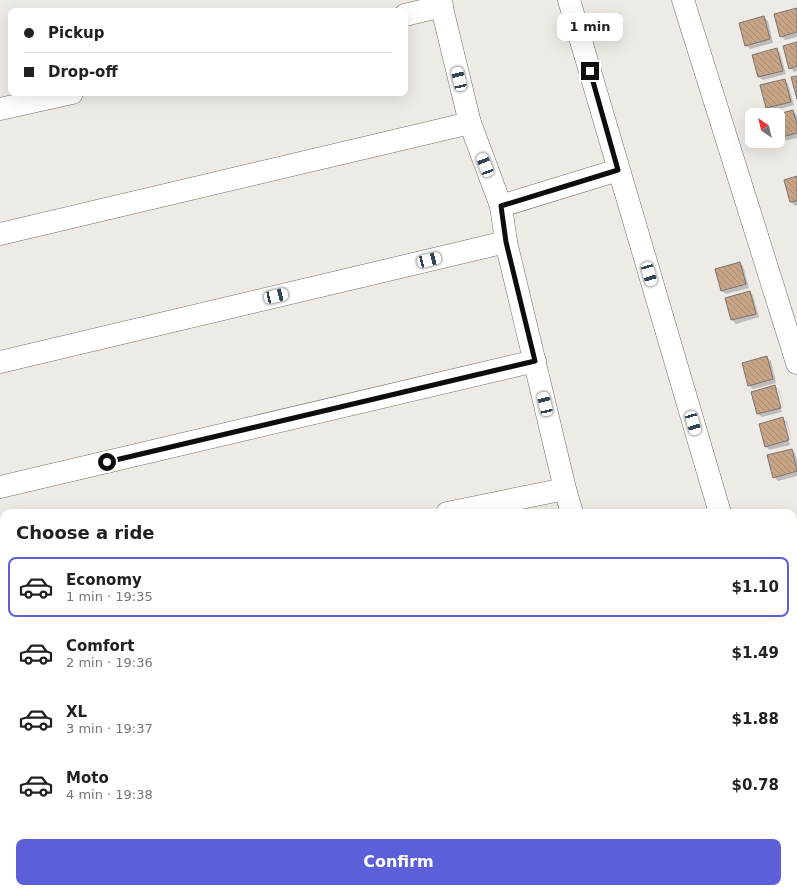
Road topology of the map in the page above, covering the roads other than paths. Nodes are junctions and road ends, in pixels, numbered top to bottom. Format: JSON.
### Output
{"nodes":[{"id":1,"x":569,"y":0,"type":"edge"},
{"id":2,"x":683,"y":0,"type":"edge"},
{"id":3,"x":441,"y":3,"type":"edge"},
{"id":4,"x":408,"y":14,"type":"edge"},
{"id":5,"x":58,"y":96,"type":"edge"},
{"id":6,"x":0,"y":109,"type":"edge"},
{"id":7,"x":470,"y":123,"type":"junction"},
{"id":8,"x":618,"y":170,"type":"junction"},
{"id":9,"x":501,"y":206,"type":"junction"},
{"id":10,"x":0,"y":234,"type":"edge"},
{"id":11,"x":506,"y":242,"type":"junction"},
{"id":12,"x":535,"y":361,"type":"junction"},
{"id":13,"x":0,"y":362,"type":"edge"},
{"id":14,"x":797,"y":363,"type":"edge"},
{"id":15,"x":0,"y":487,"type":"edge"},
{"id":16,"x":565,"y":489,"type":"junction"},
{"id":17,"x":467,"y":509,"type":"edge"},
{"id":18,"x":571,"y":509,"type":"edge"},
{"id":19,"x":719,"y":509,"type":"edge"}],
"edges":[{"from":1,"to":8,"type":"street"},
{"from":2,"to":14,"type":"street"},
{"from":3,"to":4,"type":"street"},
{"from":3,"to":7,"type":"street"},
{"from":5,"to":6,"type":"street"},
{"from":7,"to":9,"type":"street"},
{"from":7,"to":10,"type":"street"},
{"from":8,"to":9,"type":"street"},
{"from":8,"to":19,"type":"street"},
{"from":9,"to":11,"type":"street"},
{"from":11,"to":12,"type":"street"},
{"from":11,"to":13,"type":"street"},
{"from":12,"to":15,"type":"street"},
{"from":12,"to":16,"type":"street"},
{"from":16,"to":17,"type":"street"},
{"from":16,"to":18,"type":"street"}]}
